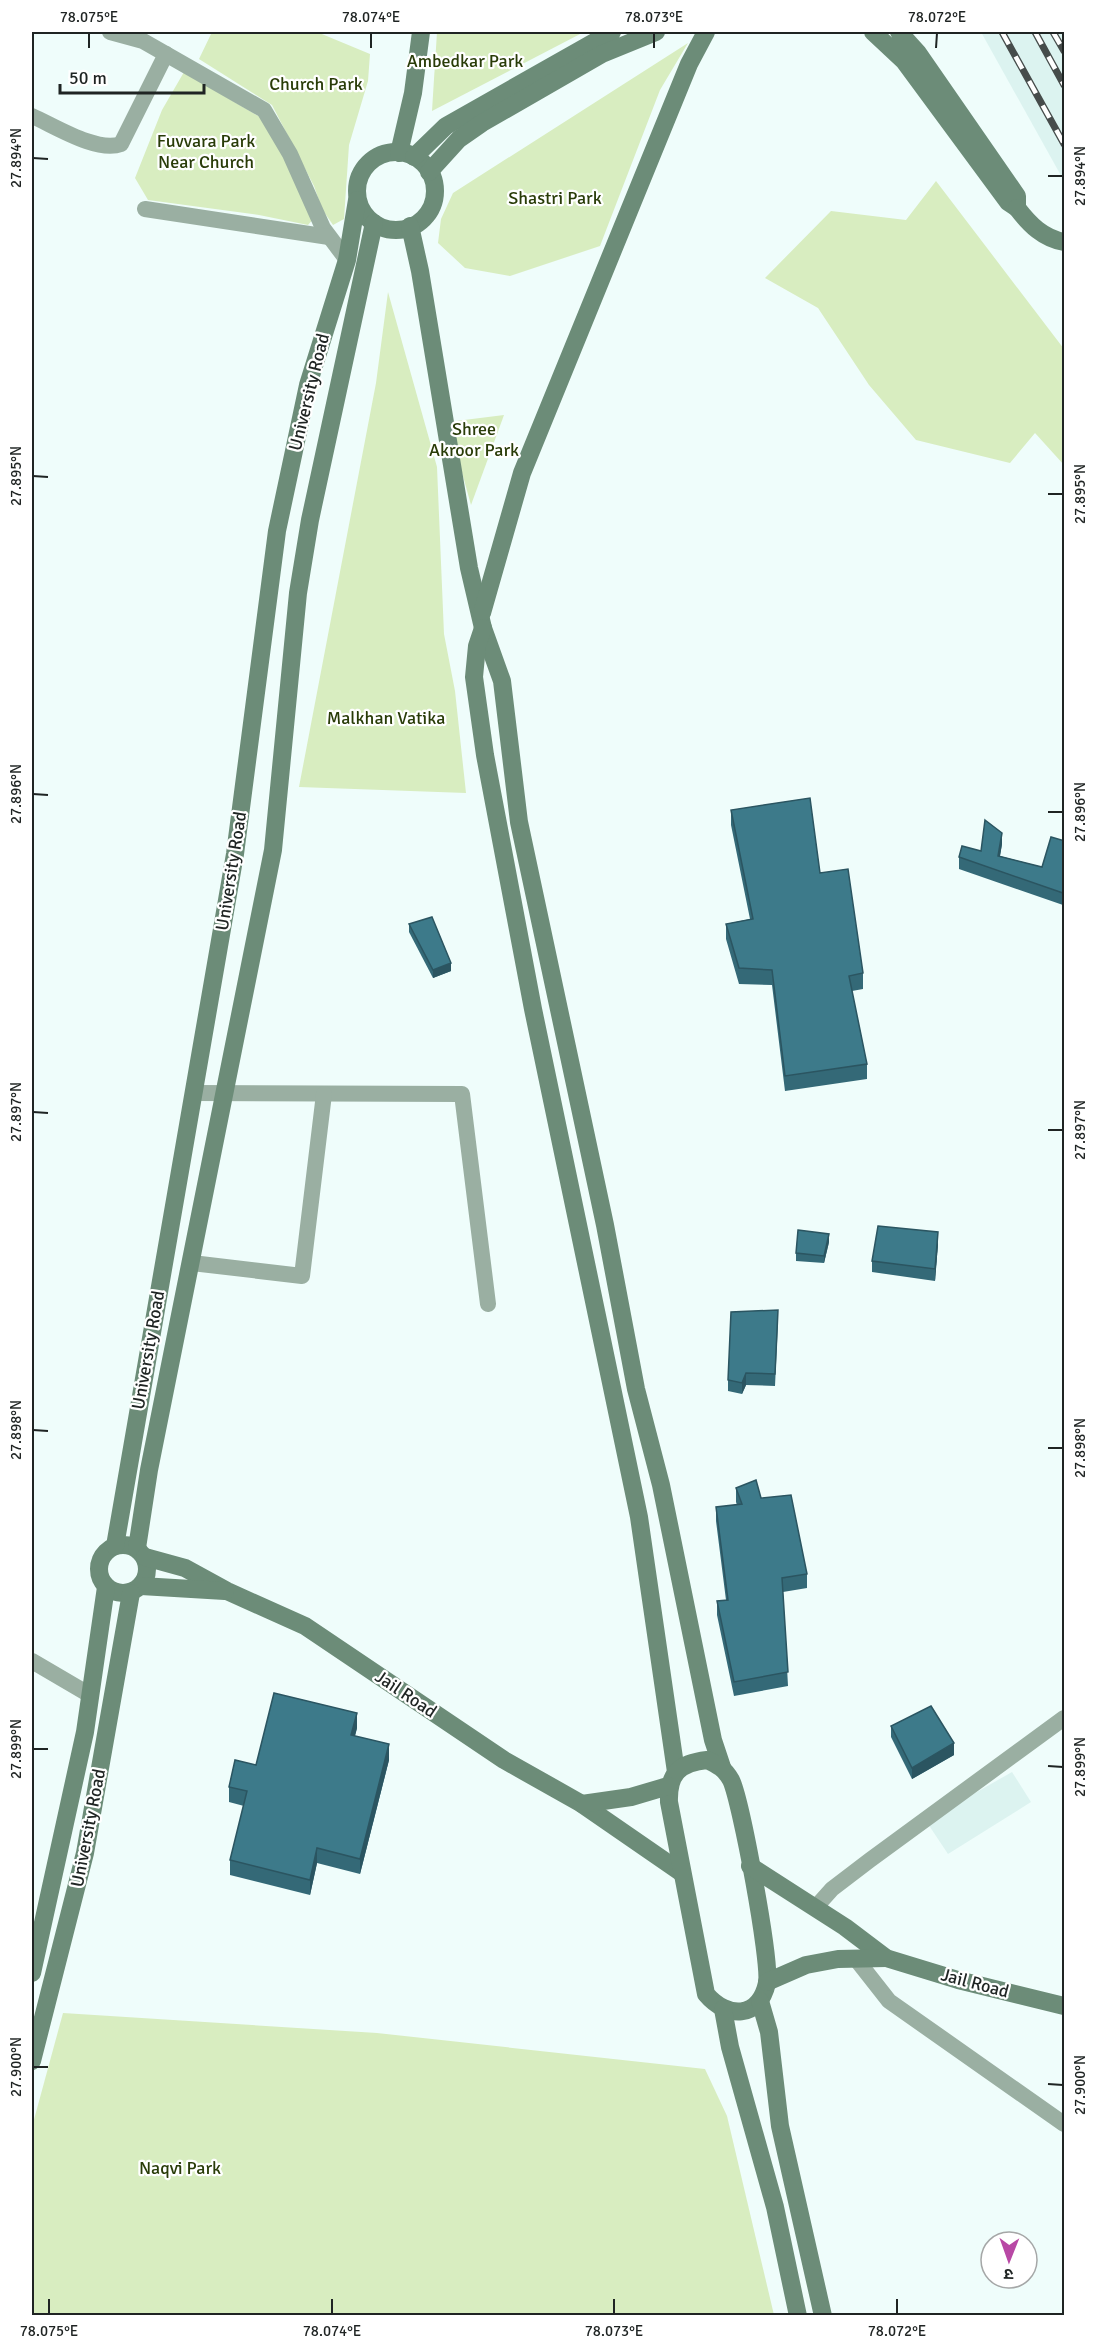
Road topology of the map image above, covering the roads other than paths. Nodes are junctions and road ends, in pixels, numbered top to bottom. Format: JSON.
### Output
{"nodes":[{"id":1,"x":110,"y":32,"type":"edge"},
{"id":2,"x":421,"y":32,"type":"edge"},
{"id":3,"x":612,"y":32,"type":"edge"},
{"id":4,"x":656,"y":32,"type":"edge"},
{"id":5,"x":706,"y":32,"type":"edge"},
{"id":6,"x":873,"y":32,"type":"edge"},
{"id":7,"x":899,"y":32,"type":"edge"},
{"id":8,"x":166,"y":54,"type":"junction"},
{"id":9,"x":32,"y":116,"type":"edge"},
{"id":10,"x":406,"y":155,"type":"junction"},
{"id":11,"x":429,"y":172,"type":"junction"},
{"id":12,"x":357,"y":200,"type":"junction"},
{"id":13,"x":1017,"y":208,"type":"junction"},
{"id":14,"x":145,"y":209,"type":"dead end"},
{"id":15,"x":374,"y":223,"type":"junction"},
{"id":16,"x":410,"y":226,"type":"junction"},
{"id":17,"x":328,"y":237,"type":"junction"},
{"id":18,"x":1058,"y":241,"type":"edge"},
{"id":19,"x":347,"y":260,"type":"junction"},
{"id":20,"x":482,"y":621,"type":"junction"},
{"id":21,"x":195,"y":1093,"type":"junction"},
{"id":22,"x":225,"y":1094,"type":"junction"},
{"id":23,"x":324,"y":1094,"type":"junction"},
{"id":24,"x":192,"y":1263,"type":"junction"},
{"id":25,"x":488,"y":1304,"type":"dead end"},
{"id":26,"x":115,"y":1546,"type":"junction"},
{"id":27,"x":141,"y":1553,"type":"junction"},
{"id":28,"x":106,"y":1587,"type":"junction"},
{"id":29,"x":136,"y":1589,"type":"junction"},
{"id":30,"x":227,"y":1591,"type":"junction"},
{"id":31,"x":32,"y":1660,"type":"edge"},
{"id":32,"x":90,"y":1695,"type":"junction"},
{"id":33,"x":1065,"y":1718,"type":"edge"},
{"id":34,"x":722,"y":1767,"type":"junction"},
{"id":35,"x":672,"y":1779,"type":"junction"},
{"id":36,"x":582,"y":1804,"type":"junction"},
{"id":37,"x":750,"y":1866,"type":"junction"},
{"id":38,"x":682,"y":1873,"type":"junction"},
{"id":39,"x":815,"y":1908,"type":"junction"},
{"id":40,"x":886,"y":1958,"type":"junction"},
{"id":41,"x":856,"y":1959,"type":"junction"},
{"id":42,"x":32,"y":1973,"type":"edge"},
{"id":43,"x":767,"y":1982,"type":"junction"},
{"id":44,"x":760,"y":2001,"type":"junction"},
{"id":45,"x":1065,"y":2006,"type":"edge"},
{"id":46,"x":723,"y":2009,"type":"junction"},
{"id":47,"x":32,"y":2061,"type":"edge"},
{"id":48,"x":1065,"y":2124,"type":"edge"},
{"id":49,"x":798,"y":2316,"type":"edge"},
{"id":50,"x":823,"y":2316,"type":"edge"}],
"edges":[{"from":1,"to":8,"type":"street"},
{"from":2,"to":10,"type":"main road"},
{"from":3,"to":10,"type":"main road"},
{"from":4,"to":11,"type":"main road"},
{"from":5,"to":20,"type":"main road"},
{"from":6,"to":13,"type":"main road"},
{"from":7,"to":13,"type":"main road"},
{"from":8,"to":9,"type":"street"},
{"from":8,"to":17,"type":"street"},
{"from":10,"to":11,"type":"main road"},
{"from":10,"to":12,"type":"main road"},
{"from":11,"to":16,"type":"main road"},
{"from":12,"to":15,"type":"main road"},
{"from":12,"to":19,"type":"main road","name":"University Road"},
{"from":13,"to":18,"type":"main road"},
{"from":14,"to":17,"type":"street"},
{"from":15,"to":16,"type":"main road"},
{"from":15,"to":22,"type":"main road","name":"University Road"},
{"from":16,"to":20,"type":"main road"},
{"from":17,"to":19,"type":"street"},
{"from":19,"to":21,"type":"main road","name":"University Road"},
{"from":20,"to":34,"type":"main road"},
{"from":20,"to":35,"type":"main road"},
{"from":21,"to":22,"type":"street"},
{"from":21,"to":26,"type":"main road","name":"University Road"},
{"from":22,"to":23,"type":"street"},
{"from":22,"to":24,"type":"main road","name":"University Road"},
{"from":23,"to":24,"type":"street"},
{"from":23,"to":25,"type":"street"},
{"from":24,"to":27,"type":"main road","name":"University Road"},
{"from":26,"to":27,"type":"main road"},
{"from":26,"to":28,"type":"main road"},
{"from":27,"to":29,"type":"main road"},
{"from":27,"to":30,"type":"main road","name":"Jail Road"},
{"from":28,"to":29,"type":"main road"},
{"from":28,"to":32,"type":"main road","name":"University Road"},
{"from":29,"to":30,"type":"main road","name":"Jail Road"},
{"from":29,"to":47,"type":"main road","name":"University Road"},
{"from":30,"to":36,"type":"main road","name":"Jail Road"},
{"from":31,"to":32,"type":"street"},
{"from":32,"to":42,"type":"main road","name":"University Road"},
{"from":33,"to":39,"type":"street"},
{"from":34,"to":35,"type":"main road"},
{"from":34,"to":37,"type":"main road"},
{"from":35,"to":36,"type":"main road"},
{"from":35,"to":38,"type":"main road"},
{"from":36,"to":38,"type":"main road","name":"Jail Road"},
{"from":37,"to":39,"type":"main road","name":"Jail Road"},
{"from":37,"to":43,"type":"main road"},
{"from":38,"to":46,"type":"main road"},
{"from":39,"to":40,"type":"main road","name":"Jail Road"},
{"from":40,"to":41,"type":"main road","name":"Jail Road"},
{"from":40,"to":45,"type":"main road","name":"Jail Road"},
{"from":41,"to":43,"type":"main road","name":"Jail Road"},
{"from":41,"to":48,"type":"street"},
{"from":43,"to":44,"type":"main road"},
{"from":44,"to":46,"type":"main road"},
{"from":44,"to":50,"type":"main road"},
{"from":46,"to":49,"type":"main road"}]}
